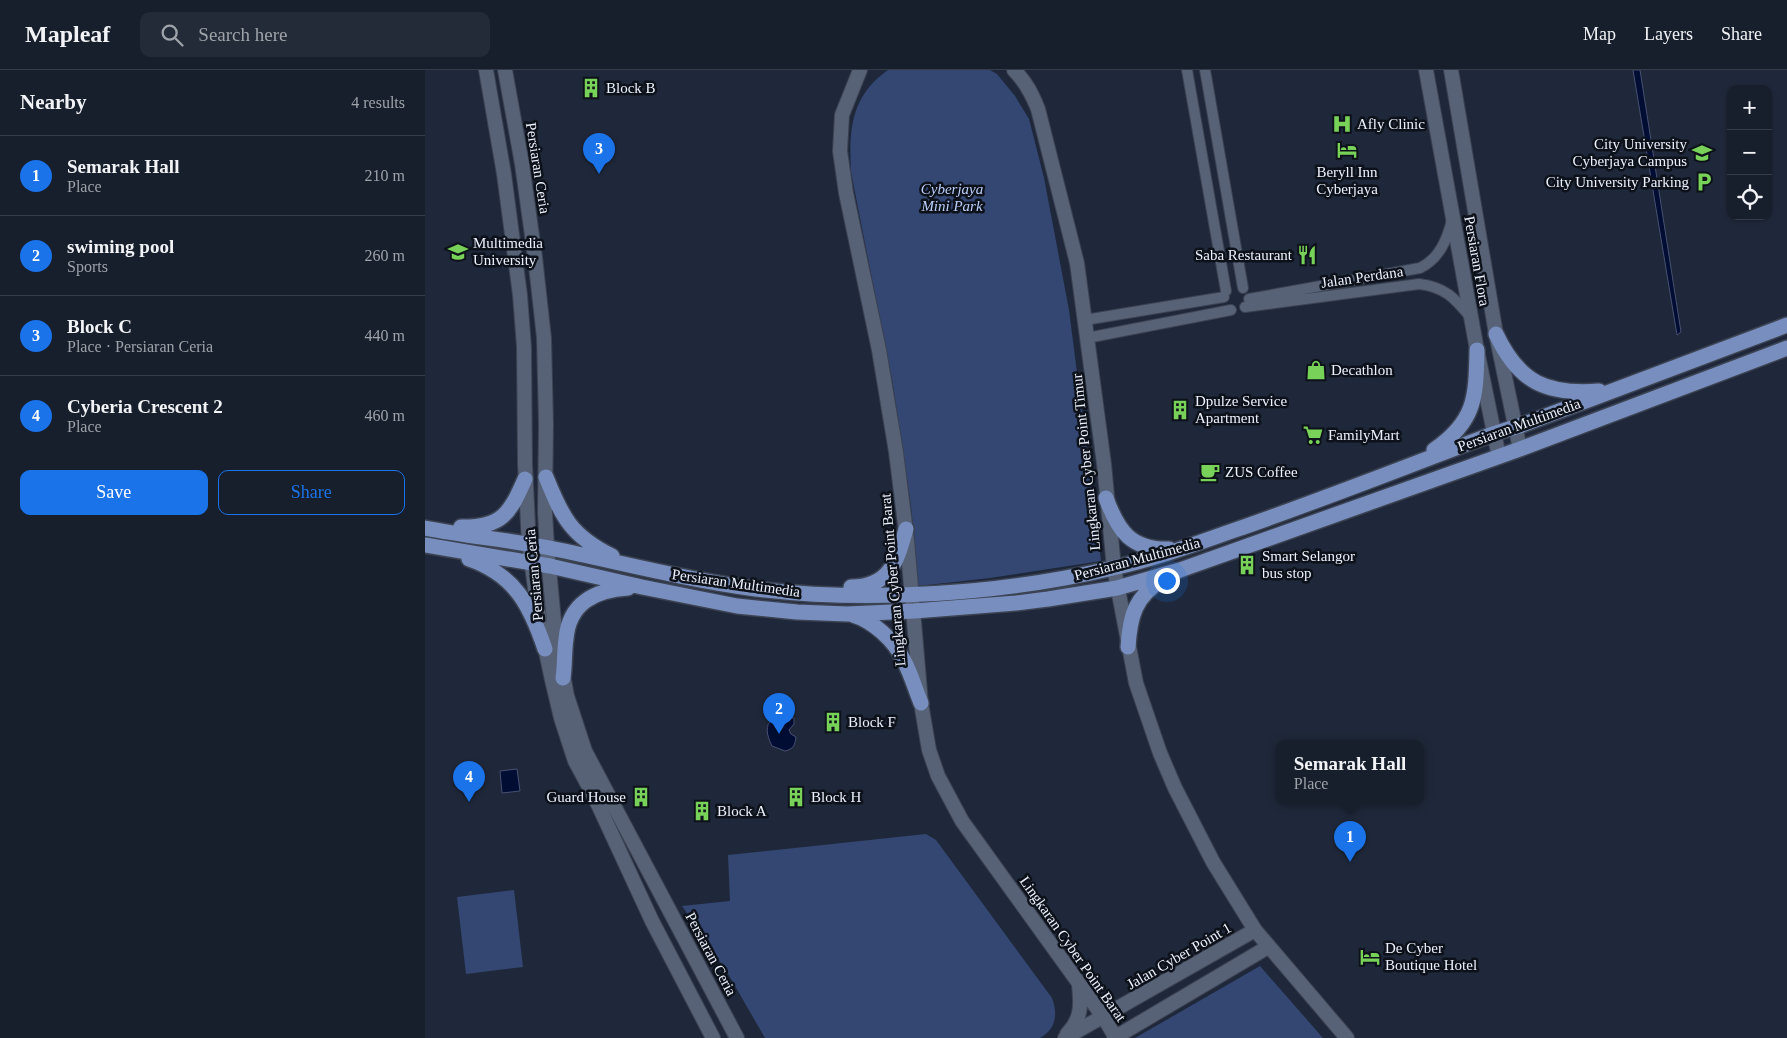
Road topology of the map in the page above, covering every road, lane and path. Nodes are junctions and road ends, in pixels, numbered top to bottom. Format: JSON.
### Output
{"nodes":[{"id":1,"x":486,"y":70,"type":"edge"},
{"id":2,"x":505,"y":70,"type":"edge"},
{"id":3,"x":860,"y":70,"type":"edge"},
{"id":4,"x":870,"y":70,"type":"edge"},
{"id":5,"x":1014,"y":70,"type":"edge"},
{"id":6,"x":1187,"y":70,"type":"edge"},
{"id":7,"x":1205,"y":70,"type":"edge"},
{"id":8,"x":1426,"y":70,"type":"edge"},
{"id":9,"x":1451,"y":70,"type":"edge"},
{"id":10,"x":1207,"y":82,"type":"junction"},
{"id":11,"x":1190,"y":86,"type":"junction"},
{"id":12,"x":853,"y":87,"type":"junction"},
{"id":13,"x":1219,"y":145,"type":"junction"},
{"id":14,"x":1202,"y":149,"type":"junction"},
{"id":15,"x":1225,"y":181,"type":"junction"},
{"id":16,"x":1208,"y":184,"type":"junction"},
{"id":17,"x":1453,"y":215,"type":"junction"},
{"id":18,"x":1243,"y":288,"type":"junction"},
{"id":19,"x":1225,"y":294,"type":"junction"},
{"id":20,"x":1247,"y":303,"type":"junction"},
{"id":21,"x":1231,"y":310,"type":"junction"},
{"id":22,"x":1471,"y":318,"type":"junction"},
{"id":23,"x":1085,"y":320,"type":"junction"},
{"id":24,"x":1787,"y":325,"type":"edge"},
{"id":25,"x":1496,"y":334,"type":"junction"},
{"id":26,"x":1087,"y":338,"type":"junction"},
{"id":27,"x":1787,"y":348,"type":"edge"},
{"id":28,"x":1477,"y":350,"type":"junction"},
{"id":29,"x":1619,"y":389,"type":"junction"},
{"id":30,"x":1516,"y":427,"type":"junction"},
{"id":31,"x":1493,"y":434,"type":"junction"},
{"id":32,"x":1520,"y":449,"type":"junction"},
{"id":33,"x":1499,"y":457,"type":"junction"},
{"id":34,"x":1398,"y":470,"type":"junction"},
{"id":35,"x":546,"y":477,"type":"junction"},
{"id":36,"x":525,"y":479,"type":"junction"},
{"id":37,"x":1107,"y":498,"type":"junction"},
{"id":38,"x":425,"y":527,"type":"edge"},
{"id":39,"x":906,"y":529,"type":"junction"},
{"id":40,"x":529,"y":545,"type":"junction"},
{"id":41,"x":425,"y":546,"type":"edge"},
{"id":42,"x":547,"y":547,"type":"junction"},
{"id":43,"x":1181,"y":549,"type":"junction"},
{"id":44,"x":532,"y":563,"type":"junction"},
{"id":45,"x":550,"y":566,"type":"junction"},
{"id":46,"x":648,"y":568,"type":"junction"},
{"id":47,"x":1114,"y":568,"type":"junction"},
{"id":48,"x":1180,"y":570,"type":"junction"},
{"id":49,"x":717,"y":583,"type":"junction"},
{"id":50,"x":642,"y":587,"type":"junction"},
{"id":51,"x":1117,"y":588,"type":"junction"},
{"id":52,"x":912,"y":594,"type":"junction"},
{"id":53,"x":914,"y":611,"type":"junction"},
{"id":54,"x":847,"y":614,"type":"junction"},
{"id":55,"x":1128,"y":646,"type":"junction"},
{"id":56,"x":545,"y":650,"type":"junction"},
{"id":57,"x":563,"y":678,"type":"junction"},
{"id":58,"x":921,"y":704,"type":"junction"},
{"id":59,"x":1255,"y":930,"type":"junction"},
{"id":60,"x":1268,"y":947,"type":"junction"},
{"id":61,"x":1079,"y":983,"type":"junction"},
{"id":62,"x":1104,"y":1018,"type":"junction"},
{"id":63,"x":713,"y":1038,"type":"edge"},
{"id":64,"x":737,"y":1038,"type":"edge"},
{"id":65,"x":1064,"y":1038,"type":"edge"},
{"id":66,"x":1115,"y":1038,"type":"edge"},
{"id":67,"x":1347,"y":1038,"type":"edge"}],
"edges":[{"from":1,"to":36,"type":"main road","name":"Persiaran Ceria"},
{"from":2,"to":35,"type":"main road","name":"Persiaran Ceria"},
{"from":3,"to":12,"type":"main road","name":"Lingkaran Cyber Point Barat"},
{"from":4,"to":12,"type":"main road"},
{"from":5,"to":23,"type":"main road","name":"Lingkaran Cyber Point Timur"},
{"from":6,"to":11,"type":"street"},
{"from":7,"to":10,"type":"street"},
{"from":8,"to":17,"type":"main road","name":"Persiaran Flora"},
{"from":9,"to":25,"type":"main road","name":"Persiaran Flora"},
{"from":10,"to":11,"type":"street"},
{"from":10,"to":13,"type":"street"},
{"from":11,"to":14,"type":"street"},
{"from":12,"to":39,"type":"main road","name":"Lingkaran Cyber Point Barat"},
{"from":13,"to":14,"type":"street"},
{"from":13,"to":15,"type":"street"},
{"from":14,"to":16,"type":"street"},
{"from":15,"to":16,"type":"street"},
{"from":15,"to":18,"type":"street"},
{"from":16,"to":19,"type":"street"},
{"from":17,"to":20,"type":"street","name":"Jalan Perdana"},
{"from":17,"to":22,"type":"main road","name":"Persiaran Flora"},
{"from":18,"to":19,"type":"street"},
{"from":18,"to":20,"type":"street"},
{"from":19,"to":21,"type":"street"},
{"from":19,"to":23,"type":"street"},
{"from":20,"to":21,"type":"street","name":"Jalan Perdana"},
{"from":20,"to":22,"type":"street","name":"Jalan Perdana"},
{"from":21,"to":26,"type":"street","name":"Jalan Perdana"},
{"from":22,"to":28,"type":"main road","name":"Persiaran Flora"},
{"from":23,"to":26,"type":"main road","name":"Lingkaran Cyber Point Timur"},
{"from":24,"to":29,"type":"main road","name":"Persiaran Multimedia"},
{"from":25,"to":29,"type":"main road"},
{"from":25,"to":30,"type":"main road","name":"Persiaran Flora"},
{"from":26,"to":37,"type":"main road","name":"Lingkaran Cyber Point Timur"},
{"from":27,"to":32,"type":"main road","name":"Persiaran Multimedia"},
{"from":28,"to":31,"type":"main road","name":"Persiaran Flora"},
{"from":28,"to":34,"type":"main road"},
{"from":29,"to":30,"type":"main road","name":"Persiaran Multimedia"},
{"from":30,"to":31,"type":"main road","name":"Persiaran Multimedia"},
{"from":30,"to":32,"type":"main road","name":"Persiaran Flora"},
{"from":31,"to":33,"type":"main road","name":"Persiaran Flora"},
{"from":31,"to":34,"type":"main road","name":"Persiaran Multimedia"},
{"from":32,"to":33,"type":"main road","name":"Persiaran Multimedia"},
{"from":33,"to":48,"type":"main road","name":"Persiaran Multimedia"},
{"from":34,"to":43,"type":"main road","name":"Persiaran Multimedia"},
{"from":35,"to":42,"type":"main road","name":"Persiaran Ceria"},
{"from":35,"to":46,"type":"main road"},
{"from":36,"to":38,"type":"main road"},
{"from":36,"to":40,"type":"main road","name":"Persiaran Ceria"},
{"from":37,"to":43,"type":"main road"},
{"from":37,"to":47,"type":"main road","name":"Lingkaran Cyber Point Timur"},
{"from":38,"to":40,"type":"main road","name":"Persiaran Multimedia"},
{"from":39,"to":49,"type":"main road"},
{"from":39,"to":52,"type":"main road","name":"Lingkaran Cyber Point Barat"},
{"from":40,"to":42,"type":"main road","name":"Persiaran Multimedia"},
{"from":40,"to":44,"type":"main road","name":"Persiaran Ceria"},
{"from":41,"to":44,"type":"main road","name":"Persiaran Multimedia"},
{"from":41,"to":56,"type":"main road"},
{"from":42,"to":45,"type":"main road","name":"Persiaran Ceria"},
{"from":42,"to":46,"type":"main road","name":"Persiaran Multimedia"},
{"from":43,"to":47,"type":"main road","name":"Persiaran Multimedia"},
{"from":44,"to":45,"type":"main road","name":"Persiaran Multimedia"},
{"from":44,"to":56,"type":"main road","name":"Persiaran Ceria"},
{"from":45,"to":50,"type":"main road","name":"Persiaran Multimedia"},
{"from":45,"to":57,"type":"main road","name":"Persiaran Ceria"},
{"from":46,"to":49,"type":"main road","name":"Persiaran Multimedia"},
{"from":47,"to":51,"type":"main road","name":"Lingkaran Cyber Point Timur"},
{"from":47,"to":52,"type":"main road","name":"Persiaran Multimedia"},
{"from":48,"to":51,"type":"main road","name":"Persiaran Multimedia"},
{"from":48,"to":55,"type":"main road"},
{"from":49,"to":52,"type":"main road","name":"Persiaran Multimedia"},
{"from":50,"to":54,"type":"main road","name":"Persiaran Multimedia"},
{"from":50,"to":57,"type":"main road"},
{"from":51,"to":53,"type":"main road","name":"Persiaran Multimedia"},
{"from":51,"to":55,"type":"main road","name":"Lingkaran Cyber Point Timur"},
{"from":52,"to":53,"type":"main road","name":"Lingkaran Cyber Point Barat"},
{"from":53,"to":54,"type":"main road","name":"Persiaran Multimedia"},
{"from":53,"to":58,"type":"main road","name":"Lingkaran Cyber Point Barat"},
{"from":54,"to":58,"type":"main road"},
{"from":55,"to":59,"type":"main road","name":"Lingkaran Cyber Point Timur"},
{"from":56,"to":63,"type":"main road","name":"Persiaran Ceria"},
{"from":57,"to":64,"type":"main road","name":"Persiaran Ceria"},
{"from":58,"to":61,"type":"main road","name":"Lingkaran Cyber Point Barat"},
{"from":59,"to":60,"type":"main road","name":"Lingkaran Cyber Point Timur"},
{"from":59,"to":62,"type":"main road","name":"Jalan Cyber Point 1"},
{"from":60,"to":66,"type":"main road"},
{"from":60,"to":67,"type":"main road","name":"Lingkaran Cyber Point Timur"},
{"from":61,"to":62,"type":"main road","name":"Lingkaran Cyber Point Barat"},
{"from":61,"to":65,"type":"main road"},
{"from":62,"to":65,"type":"main road","name":"Jalan Cyber Point 1"},
{"from":62,"to":66,"type":"main road","name":"Lingkaran Cyber Point Barat"}]}
